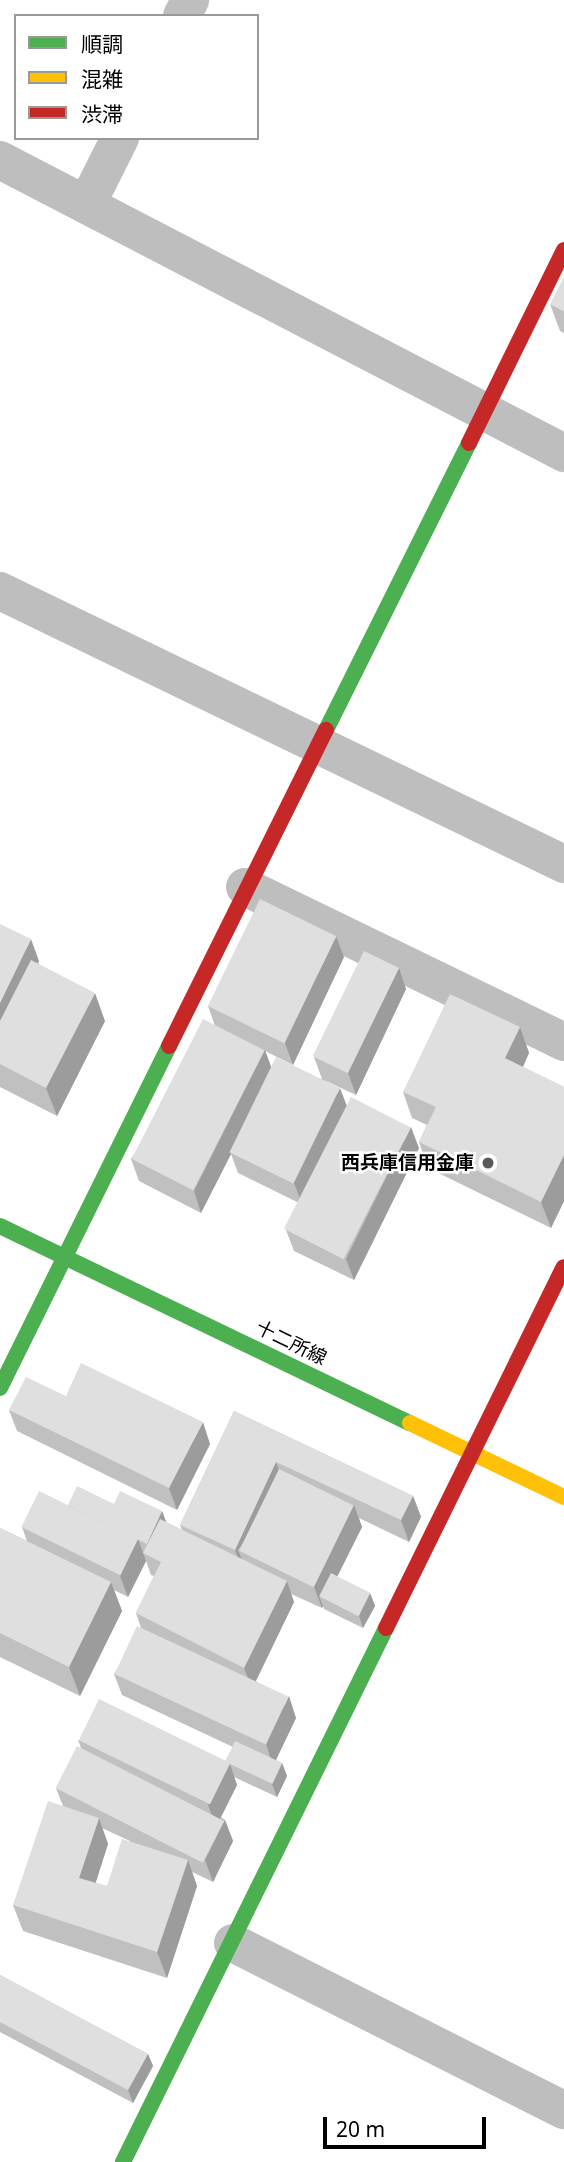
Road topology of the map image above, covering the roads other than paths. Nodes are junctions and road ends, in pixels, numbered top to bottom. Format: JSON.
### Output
{"nodes":[{"id":1,"x":119,"y":140,"type":"edge"},
{"id":2,"x":0,"y":160,"type":"edge"},
{"id":3,"x":87,"y":204,"type":"junction"},
{"id":4,"x":564,"y":250,"type":"edge"},
{"id":5,"x":486,"y":411,"type":"junction"},
{"id":6,"x":564,"y":453,"type":"edge"},
{"id":7,"x":0,"y":591,"type":"edge"},
{"id":8,"x":318,"y":744,"type":"junction"},
{"id":9,"x":564,"y":864,"type":"edge"},
{"id":10,"x":245,"y":887,"type":"junction"},
{"id":11,"x":564,"y":1042,"type":"edge"},
{"id":12,"x":0,"y":1226,"type":"edge"},
{"id":13,"x":65,"y":1257,"type":"junction"},
{"id":14,"x":564,"y":1267,"type":"edge"},
{"id":15,"x":0,"y":1388,"type":"edge"},
{"id":16,"x":475,"y":1455,"type":"junction"},
{"id":17,"x":564,"y":1497,"type":"edge"},
{"id":18,"x":233,"y":1943,"type":"junction"},
{"id":19,"x":564,"y":2110,"type":"edge"},
{"id":20,"x":123,"y":2162,"type":"edge"}],
"edges":[{"from":1,"to":3,"type":"street"},
{"from":2,"to":3,"type":"street"},
{"from":3,"to":5,"type":"street"},
{"from":4,"to":5,"type":"street"},
{"from":5,"to":6,"type":"street"},
{"from":5,"to":8,"type":"street"},
{"from":7,"to":8,"type":"street"},
{"from":8,"to":9,"type":"street"},
{"from":8,"to":10,"type":"street"},
{"from":10,"to":11,"type":"street"},
{"from":10,"to":13,"type":"street"},
{"from":12,"to":13,"type":"street","name":"十二所線"},
{"from":13,"to":15,"type":"street"},
{"from":13,"to":16,"type":"street","name":"十二所線"},
{"from":14,"to":16,"type":"street"},
{"from":16,"to":17,"type":"street","name":"十二所線"},
{"from":16,"to":18,"type":"street"},
{"from":18,"to":19,"type":"street"},
{"from":18,"to":20,"type":"street"}]}
